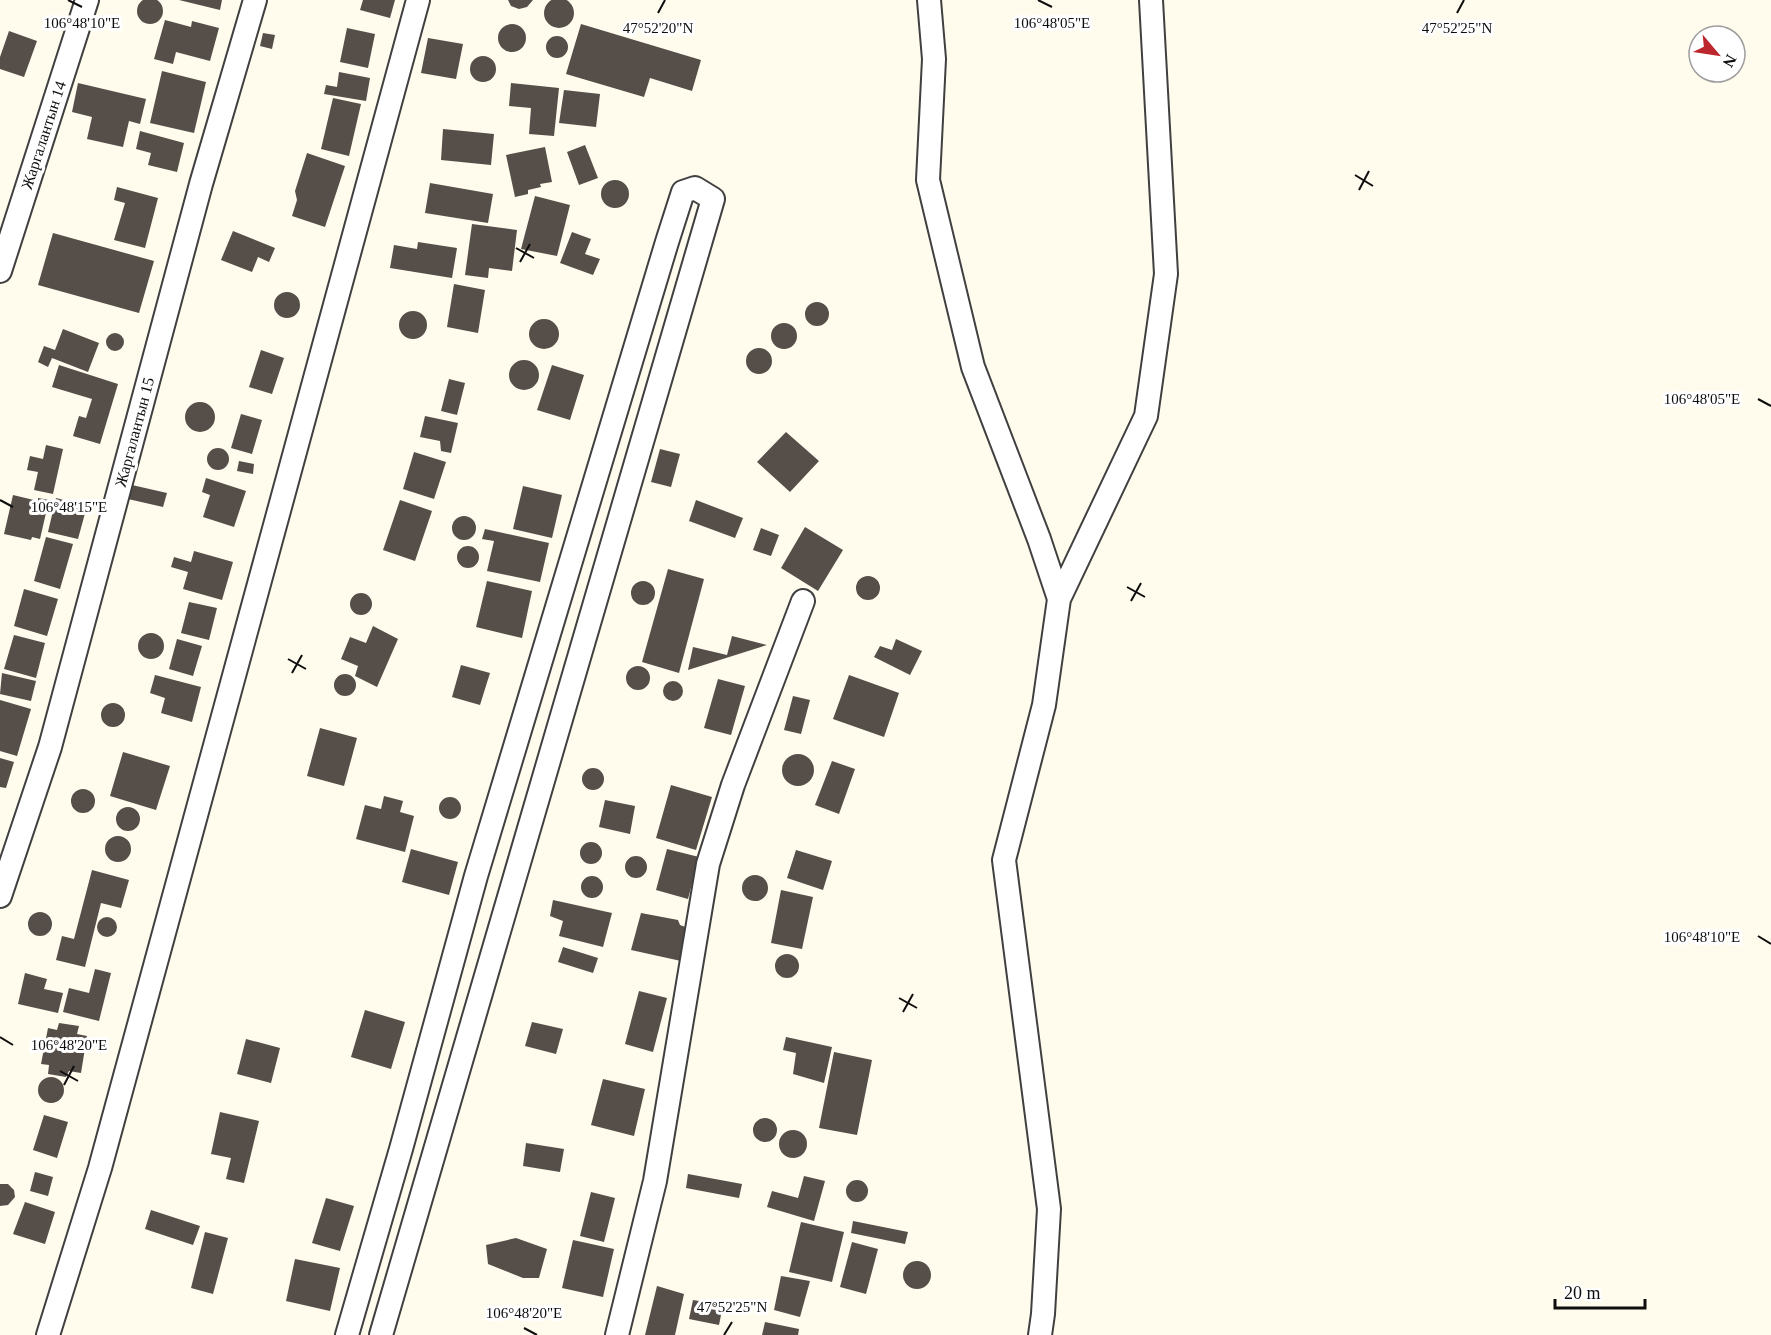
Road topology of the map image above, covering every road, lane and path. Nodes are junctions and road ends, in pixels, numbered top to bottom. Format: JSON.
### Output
{"nodes":[{"id":1,"x":87,"y":0,"type":"edge"},
{"id":2,"x":255,"y":0,"type":"edge"},
{"id":3,"x":417,"y":0,"type":"edge"},
{"id":4,"x":929,"y":0,"type":"edge"},
{"id":5,"x":1151,"y":0,"type":"edge"},
{"id":6,"x":0,"y":271,"type":"edge"},
{"id":7,"x":1059,"y":599,"type":"junction"},
{"id":8,"x":803,"y":601,"type":"dead end"},
{"id":9,"x":476,"y":876,"type":"junction"},
{"id":10,"x":512,"y":887,"type":"junction"},
{"id":11,"x":0,"y":896,"type":"edge"},
{"id":12,"x":401,"y":1149,"type":"junction"},
{"id":13,"x":433,"y":1159,"type":"junction"},
{"id":14,"x":48,"y":1335,"type":"edge"},
{"id":15,"x":346,"y":1335,"type":"edge"},
{"id":16,"x":381,"y":1335,"type":"edge"},
{"id":17,"x":617,"y":1335,"type":"edge"},
{"id":18,"x":1040,"y":1335,"type":"edge"}],
"edges":[{"from":1,"to":6,"type":"street","name":"Жаргалантын 14"},
{"from":2,"to":11,"type":"street","name":"Жаргалантын 15"},
{"from":3,"to":14,"type":"street"},
{"from":4,"to":7,"type":"street"},
{"from":5,"to":7,"type":"street"},
{"from":7,"to":18,"type":"street"},
{"from":8,"to":17,"type":"street"},
{"from":9,"to":10,"type":"street"},
{"from":9,"to":10,"type":"street"},
{"from":9,"to":12,"type":"street"},
{"from":10,"to":13,"type":"street"},
{"from":12,"to":13,"type":"street"},
{"from":12,"to":15,"type":"street"},
{"from":13,"to":16,"type":"street"}]}
